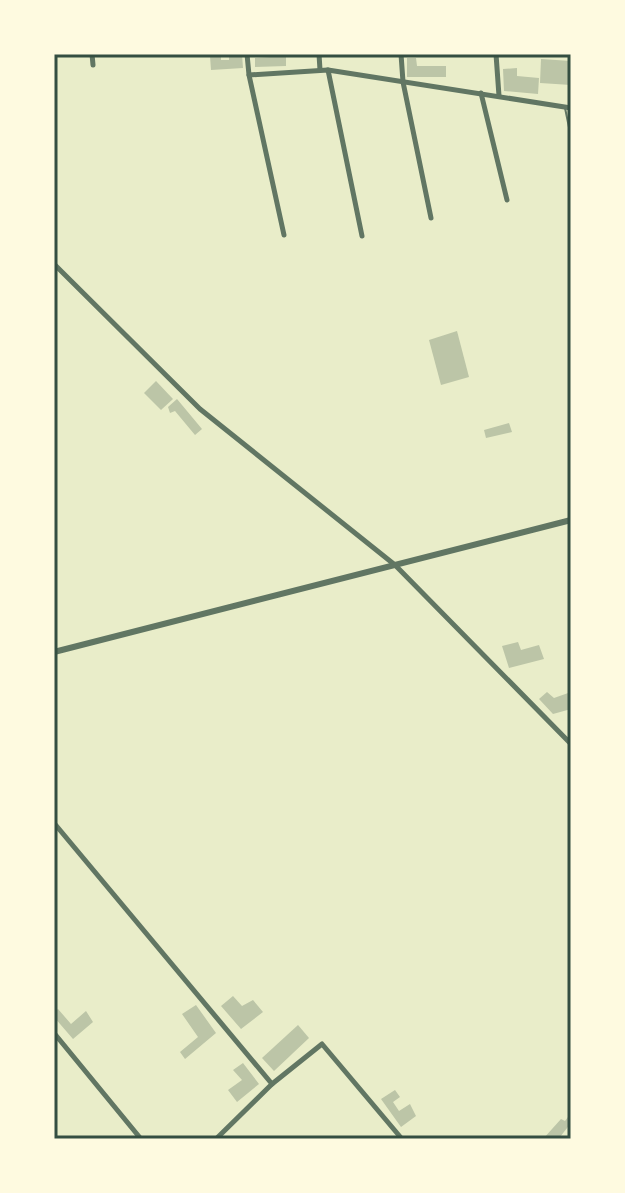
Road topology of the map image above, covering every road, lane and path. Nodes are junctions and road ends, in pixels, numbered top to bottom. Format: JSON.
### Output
{"nodes":[{"id":1,"x":92,"y":54,"type":"edge"},
{"id":2,"x":247,"y":54,"type":"edge"},
{"id":3,"x":319,"y":54,"type":"edge"},
{"id":4,"x":401,"y":54,"type":"edge"},
{"id":5,"x":496,"y":54,"type":"edge"},
{"id":6,"x":93,"y":65,"type":"dead end"},
{"id":7,"x":324,"y":70,"type":"junction"},
{"id":8,"x":249,"y":75,"type":"junction"},
{"id":9,"x":403,"y":82,"type":"junction"},
{"id":10,"x":481,"y":93,"type":"junction"},
{"id":11,"x":499,"y":96,"type":"junction"},
{"id":12,"x":568,"y":108,"type":"edge"},
{"id":13,"x":571,"y":137,"type":"edge"},
{"id":14,"x":507,"y":200,"type":"dead end"},
{"id":15,"x":431,"y":218,"type":"dead end"},
{"id":16,"x":284,"y":235,"type":"dead end"},
{"id":17,"x":362,"y":236,"type":"dead end"},
{"id":18,"x":54,"y":264,"type":"edge"},
{"id":19,"x":571,"y":520,"type":"edge"},
{"id":20,"x":395,"y":565,"type":"junction"},
{"id":21,"x":54,"y":652,"type":"edge"},
{"id":22,"x":571,"y":744,"type":"edge"},
{"id":23,"x":54,"y":823,"type":"edge"},
{"id":24,"x":54,"y":1033,"type":"edge"},
{"id":25,"x":272,"y":1084,"type":"junction"},
{"id":26,"x":141,"y":1139,"type":"edge"},
{"id":27,"x":216,"y":1139,"type":"edge"},
{"id":28,"x":402,"y":1139,"type":"edge"}],
"edges":[{"from":1,"to":6,"type":"street"},
{"from":2,"to":8,"type":"street"},
{"from":3,"to":7,"type":"street"},
{"from":4,"to":9,"type":"street"},
{"from":5,"to":11,"type":"street"},
{"from":7,"to":8,"type":"street"},
{"from":7,"to":9,"type":"street"},
{"from":7,"to":17,"type":"street"},
{"from":8,"to":16,"type":"street"},
{"from":9,"to":10,"type":"street"},
{"from":9,"to":15,"type":"street"},
{"from":10,"to":11,"type":"street"},
{"from":10,"to":14,"type":"street"},
{"from":11,"to":12,"type":"street"},
{"from":12,"to":13,"type":"lane"},
{"from":18,"to":20,"type":"street"},
{"from":19,"to":20,"type":"street"},
{"from":20,"to":21,"type":"street"},
{"from":20,"to":22,"type":"street"},
{"from":23,"to":25,"type":"street"},
{"from":24,"to":26,"type":"street"},
{"from":25,"to":27,"type":"street"},
{"from":25,"to":28,"type":"street"}]}
